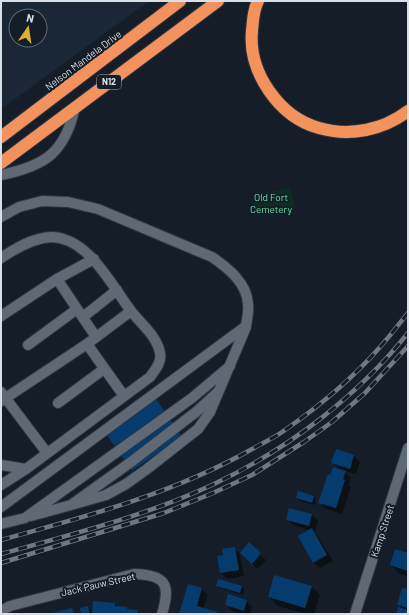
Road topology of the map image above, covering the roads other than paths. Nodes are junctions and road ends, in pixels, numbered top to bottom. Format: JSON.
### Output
{"nodes":[{"id":1,"x":180,"y":1,"type":"edge"},
{"id":2,"x":218,"y":1,"type":"edge"},
{"id":3,"x":258,"y":1,"type":"edge"},
{"id":4,"x":75,"y":107,"type":"junction"},
{"id":5,"x":408,"y":111,"type":"edge"},
{"id":6,"x":1,"y":137,"type":"edge"},
{"id":7,"x":1,"y":163,"type":"edge"},
{"id":8,"x":1,"y":175,"type":"edge"},
{"id":9,"x":1,"y":217,"type":"edge"},
{"id":10,"x":1,"y":258,"type":"edge"},
{"id":11,"x":94,"y":259,"type":"junction"},
{"id":12,"x":57,"y":279,"type":"junction"},
{"id":13,"x":117,"y":290,"type":"junction"},
{"id":14,"x":131,"y":311,"type":"junction"},
{"id":15,"x":80,"y":313,"type":"junction"},
{"id":16,"x":1,"y":316,"type":"edge"},
{"id":17,"x":246,"y":326,"type":"junction"},
{"id":18,"x":96,"y":337,"type":"junction"},
{"id":19,"x":87,"y":344,"type":"junction"},
{"id":20,"x":28,"y":345,"type":"dead end"},
{"id":21,"x":230,"y":366,"type":"junction"},
{"id":22,"x":104,"y":369,"type":"junction"},
{"id":23,"x":220,"y":390,"type":"junction"},
{"id":24,"x":124,"y":396,"type":"junction"},
{"id":25,"x":2,"y":397,"type":"edge"},
{"id":26,"x":58,"y":403,"type":"dead end"},
{"id":27,"x":408,"y":448,"type":"edge"},
{"id":28,"x":47,"y":453,"type":"junction"},
{"id":29,"x":1,"y":465,"type":"edge"},
{"id":30,"x":26,"y":469,"type":"junction"},
{"id":31,"x":1,"y":485,"type":"edge"},
{"id":32,"x":71,"y":505,"type":"junction"},
{"id":33,"x":1,"y":507,"type":"edge"},
{"id":34,"x":25,"y":518,"type":"junction"},
{"id":35,"x":1,"y":524,"type":"edge"},
{"id":36,"x":1,"y":611,"type":"edge"},
{"id":37,"x":162,"y":614,"type":"edge"},
{"id":38,"x":355,"y":614,"type":"edge"}],
"edges":[{"from":1,"to":6,"type":"highway","name":"Nelson Mandela Drive","number":"N12"},
{"from":2,"to":4,"type":"highway","number":"N12"},
{"from":3,"to":5,"type":"highway"},
{"from":4,"to":7,"type":"highway","number":"N12"},
{"from":4,"to":8,"type":"street"},
{"from":9,"to":17,"type":"street"},
{"from":10,"to":11,"type":"street"},
{"from":11,"to":12,"type":"street"},
{"from":11,"to":13,"type":"street"},
{"from":12,"to":15,"type":"street"},
{"from":12,"to":16,"type":"street"},
{"from":13,"to":14,"type":"street"},
{"from":13,"to":15,"type":"street"},
{"from":14,"to":18,"type":"street"},
{"from":14,"to":24,"type":"street"},
{"from":15,"to":18,"type":"street"},
{"from":15,"to":20,"type":"street"},
{"from":17,"to":21,"type":"street"},
{"from":17,"to":33,"type":"street"},
{"from":18,"to":19,"type":"street"},
{"from":19,"to":22,"type":"street"},
{"from":19,"to":25,"type":"street"},
{"from":21,"to":23,"type":"street"},
{"from":21,"to":34,"type":"street"},
{"from":22,"to":24,"type":"street"},
{"from":22,"to":26,"type":"street"},
{"from":23,"to":32,"type":"street"},
{"from":23,"to":32,"type":"street"},
{"from":24,"to":28,"type":"street"},
{"from":25,"to":28,"type":"street"},
{"from":27,"to":38,"type":"street","name":"Kamp Street"},
{"from":28,"to":30,"type":"street"},
{"from":29,"to":30,"type":"street"},
{"from":30,"to":31,"type":"street"},
{"from":32,"to":34,"type":"street"},
{"from":34,"to":35,"type":"street"},
{"from":36,"to":37,"type":"street","name":"Jack Pauw Street"}]}
